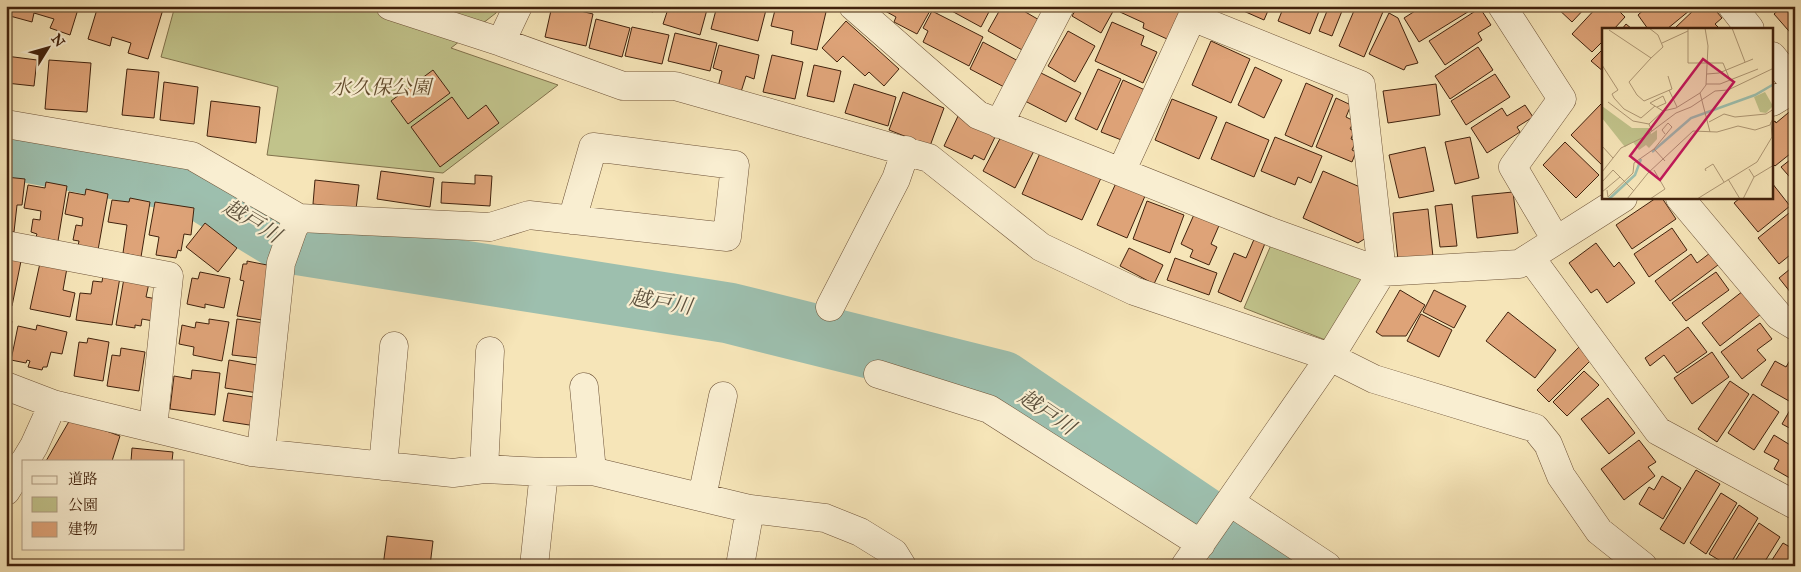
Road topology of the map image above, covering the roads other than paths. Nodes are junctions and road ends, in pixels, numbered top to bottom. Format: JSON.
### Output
{"nodes":[{"id":1,"x":390,"y":6,"type":"edge"},
{"id":2,"x":518,"y":6,"type":"edge"},
{"id":3,"x":853,"y":6,"type":"edge"},
{"id":4,"x":1060,"y":6,"type":"edge"},
{"id":5,"x":1502,"y":6,"type":"edge"},
{"id":6,"x":1732,"y":6,"type":"edge"},
{"id":7,"x":1749,"y":28,"type":"edge"},
{"id":8,"x":501,"y":42,"type":"junction"},
{"id":9,"x":1774,"y":59,"type":"edge"},
{"id":10,"x":1795,"y":86,"type":"edge"},
{"id":11,"x":1774,"y":101,"type":"edge"},
{"id":12,"x":6,"y":124,"type":"edge"},
{"id":13,"x":999,"y":124,"type":"junction"},
{"id":14,"x":906,"y":150,"type":"junction"},
{"id":15,"x":1121,"y":172,"type":"junction"},
{"id":16,"x":1621,"y":199,"type":"edge"},
{"id":17,"x":1681,"y":199,"type":"edge"},
{"id":18,"x":572,"y":220,"type":"junction"},
{"id":19,"x":296,"y":223,"type":"junction"},
{"id":20,"x":1556,"y":240,"type":"junction"},
{"id":21,"x":6,"y":245,"type":"edge"},
{"id":22,"x":1530,"y":257,"type":"junction"},
{"id":23,"x":1382,"y":272,"type":"junction"},
{"id":24,"x":830,"y":307,"type":"dead end"},
{"id":25,"x":1795,"y":326,"type":"edge"},
{"id":26,"x":394,"y":346,"type":"dead end"},
{"id":27,"x":490,"y":351,"type":"dead end"},
{"id":28,"x":1330,"y":357,"type":"junction"},
{"id":29,"x":878,"y":374,"type":"dead end"},
{"id":30,"x":6,"y":386,"type":"edge"},
{"id":31,"x":584,"y":387,"type":"dead end"},
{"id":32,"x":723,"y":396,"type":"dead end"},
{"id":33,"x":53,"y":404,"type":"junction"},
{"id":34,"x":153,"y":428,"type":"junction"},
{"id":35,"x":261,"y":452,"type":"junction"},
{"id":36,"x":25,"y":460,"type":"edge"},
{"id":37,"x":22,"y":465,"type":"edge"},
{"id":38,"x":383,"y":466,"type":"junction"},
{"id":39,"x":484,"y":469,"type":"junction"},
{"id":40,"x":592,"y":471,"type":"junction"},
{"id":41,"x":544,"y":472,"type":"junction"},
{"id":42,"x":6,"y":491,"type":"edge"},
{"id":43,"x":702,"y":498,"type":"junction"},
{"id":44,"x":1230,"y":502,"type":"junction"},
{"id":45,"x":1795,"y":505,"type":"edge"},
{"id":46,"x":750,"y":509,"type":"junction"},
{"id":47,"x":1200,"y":544,"type":"junction"},
{"id":48,"x":894,"y":562,"type":"edge"},
{"id":49,"x":534,"y":566,"type":"edge"},
{"id":50,"x":740,"y":566,"type":"edge"},
{"id":51,"x":1185,"y":566,"type":"edge"},
{"id":52,"x":1327,"y":566,"type":"edge"},
{"id":53,"x":1643,"y":566,"type":"edge"}],
"edges":[{"from":1,"to":8,"type":"street"},
{"from":2,"to":8,"type":"street"},
{"from":3,"to":13,"type":"street"},
{"from":4,"to":13,"type":"street"},
{"from":5,"to":20,"type":"street"},
{"from":6,"to":7,"type":"street"},
{"from":8,"to":14,"type":"street"},
{"from":9,"to":10,"type":"street"},
{"from":10,"to":11,"type":"street"},
{"from":12,"to":19,"type":"street"},
{"from":13,"to":15,"type":"street"},
{"from":14,"to":24,"type":"street"},
{"from":14,"to":28,"type":"street"},
{"from":15,"to":23,"type":"street"},
{"from":15,"to":23,"type":"street"},
{"from":16,"to":20,"type":"street"},
{"from":17,"to":25,"type":"street"},
{"from":18,"to":18,"type":"street"},
{"from":18,"to":19,"type":"street"},
{"from":19,"to":35,"type":"street"},
{"from":20,"to":22,"type":"street"},
{"from":21,"to":34,"type":"street"},
{"from":22,"to":23,"type":"street"},
{"from":22,"to":45,"type":"street"},
{"from":23,"to":28,"type":"street"},
{"from":26,"to":38,"type":"street"},
{"from":27,"to":39,"type":"street"},
{"from":28,"to":44,"type":"street"},
{"from":28,"to":53,"type":"street"},
{"from":29,"to":47,"type":"street"},
{"from":30,"to":33,"type":"street"},
{"from":31,"to":40,"type":"street"},
{"from":32,"to":43,"type":"street"},
{"from":33,"to":34,"type":"street"},
{"from":33,"to":36,"type":"street"},
{"from":34,"to":35,"type":"street"},
{"from":35,"to":38,"type":"street"},
{"from":37,"to":42,"type":"street"},
{"from":38,"to":39,"type":"street"},
{"from":39,"to":41,"type":"street"},
{"from":40,"to":41,"type":"street"},
{"from":40,"to":43,"type":"street"},
{"from":41,"to":49,"type":"street"},
{"from":43,"to":46,"type":"street"},
{"from":44,"to":47,"type":"street"},
{"from":44,"to":52,"type":"street"},
{"from":46,"to":48,"type":"street"},
{"from":46,"to":50,"type":"street"},
{"from":47,"to":51,"type":"street"}]}
